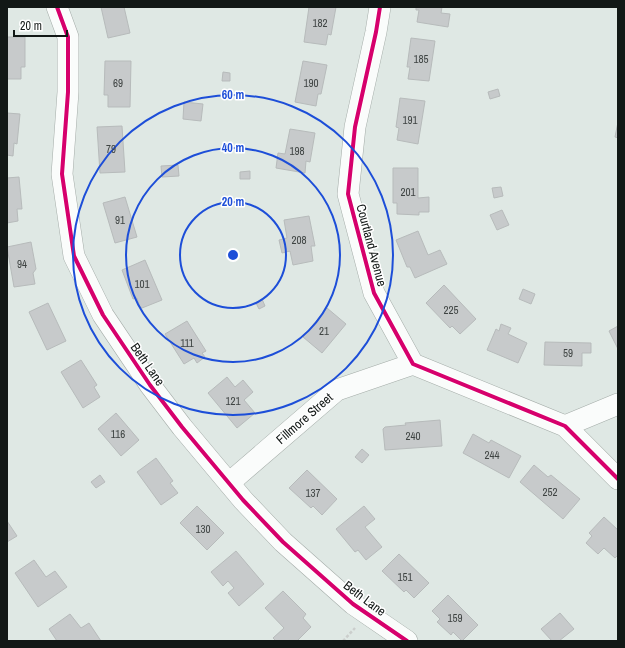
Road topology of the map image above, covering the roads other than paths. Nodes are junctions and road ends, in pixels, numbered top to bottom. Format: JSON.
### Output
{"nodes":[{"id":1,"x":57,"y":7,"type":"edge"},
{"id":2,"x":380,"y":7,"type":"edge"},
{"id":3,"x":413,"y":364,"type":"junction"},
{"id":4,"x":618,"y":404,"type":"edge"},
{"id":5,"x":565,"y":426,"type":"junction"},
{"id":6,"x":618,"y":479,"type":"edge"},
{"id":7,"x":229,"y":483,"type":"junction"},
{"id":8,"x":407,"y":641,"type":"edge"}],
"edges":[{"from":1,"to":7,"type":"street","name":"Beth Lane"},
{"from":2,"to":3,"type":"street","name":"Courtland Avenue"},
{"from":3,"to":5,"type":"street"},
{"from":3,"to":7,"type":"street","name":"Fillmore Street"},
{"from":4,"to":5,"type":"street"},
{"from":5,"to":6,"type":"street"},
{"from":7,"to":8,"type":"street","name":"Beth Lane"}]}
